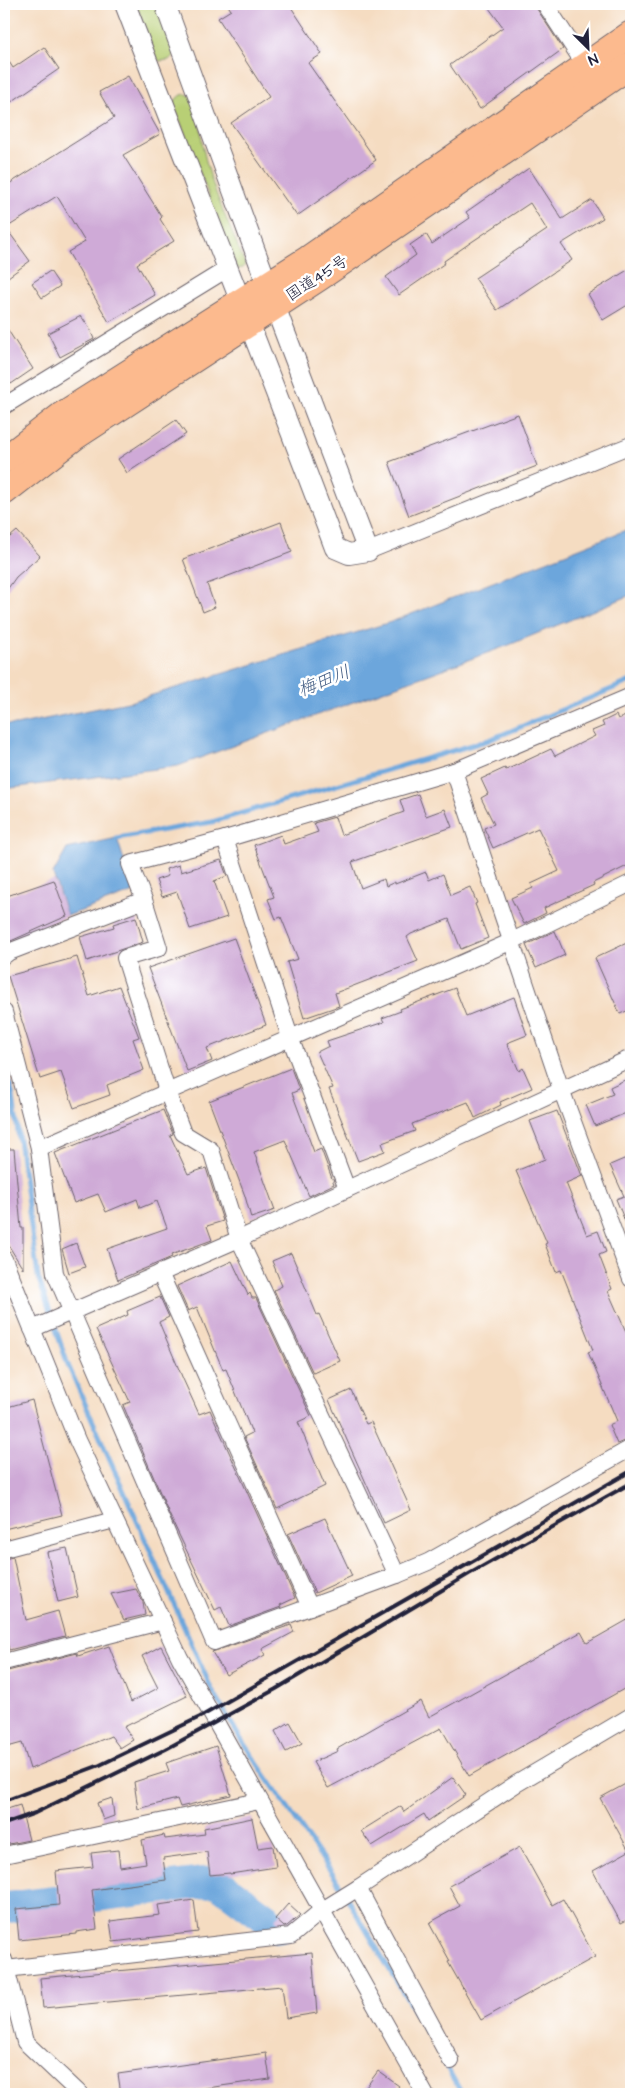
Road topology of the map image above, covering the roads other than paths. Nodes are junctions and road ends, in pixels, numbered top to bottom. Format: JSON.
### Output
{"nodes":[{"id":1,"x":125,"y":4,"type":"edge"},
{"id":2,"x":165,"y":4,"type":"edge"},
{"id":3,"x":546,"y":4,"type":"edge"},
{"id":4,"x":631,"y":34,"type":"edge"},
{"id":5,"x":585,"y":65,"type":"junction"},
{"id":6,"x":631,"y":65,"type":"edge"},
{"id":7,"x":227,"y":269,"type":"junction"},
{"id":8,"x":271,"y":295,"type":"junction"},
{"id":9,"x":245,"y":312,"type":"junction"},
{"id":10,"x":4,"y":406,"type":"edge"},
{"id":11,"x":631,"y":446,"type":"edge"},
{"id":12,"x":4,"y":460,"type":"edge"},
{"id":13,"x":4,"y":492,"type":"edge"},
{"id":14,"x":368,"y":551,"type":"junction"},
{"id":15,"x":631,"y":696,"type":"edge"},
{"id":16,"x":454,"y":772,"type":"junction"},
{"id":17,"x":225,"y":839,"type":"junction"},
{"id":18,"x":631,"y":884,"type":"edge"},
{"id":19,"x":144,"y":900,"type":"junction"},
{"id":20,"x":510,"y":942,"type":"junction"},
{"id":21,"x":4,"y":956,"type":"edge"},
{"id":22,"x":4,"y":1012,"type":"edge"},
{"id":23,"x":291,"y":1040,"type":"junction"},
{"id":24,"x":631,"y":1058,"type":"edge"},
{"id":25,"x":562,"y":1089,"type":"junction"},
{"id":26,"x":168,"y":1094,"type":"junction"},
{"id":27,"x":39,"y":1148,"type":"junction"},
{"id":28,"x":347,"y":1189,"type":"junction"},
{"id":29,"x":239,"y":1239,"type":"junction"},
{"id":30,"x":625,"y":1239,"type":"edge"},
{"id":31,"x":5,"y":1263,"type":"edge"},
{"id":32,"x":160,"y":1273,"type":"junction"},
{"id":33,"x":631,"y":1279,"type":"edge"},
{"id":34,"x":68,"y":1314,"type":"junction"},
{"id":35,"x":37,"y":1327,"type":"junction"},
{"id":36,"x":631,"y":1448,"type":"edge"},
{"id":37,"x":114,"y":1520,"type":"junction"},
{"id":38,"x":4,"y":1549,"type":"edge"},
{"id":39,"x":397,"y":1575,"type":"junction"},
{"id":40,"x":310,"y":1608,"type":"junction"},
{"id":41,"x":163,"y":1621,"type":"junction"},
{"id":42,"x":4,"y":1662,"type":"edge"},
{"id":43,"x":631,"y":1716,"type":"edge"},
{"id":44,"x":259,"y":1801,"type":"junction"},
{"id":45,"x":4,"y":1855,"type":"edge"},
{"id":46,"x":357,"y":1889,"type":"junction"},
{"id":47,"x":321,"y":1911,"type":"junction"},
{"id":48,"x":5,"y":1965,"type":"edge"},
{"id":49,"x":452,"y":2061,"type":"dead end"},
{"id":50,"x":80,"y":2094,"type":"edge"},
{"id":51,"x":425,"y":2094,"type":"edge"}],
"edges":[{"from":1,"to":7,"type":"street"},
{"from":2,"to":8,"type":"street"},
{"from":3,"to":5,"type":"street"},
{"from":4,"to":5,"type":"highway","name":"国道45号"},
{"from":5,"to":8,"type":"highway","name":"国道45号"},
{"from":6,"to":8,"type":"highway","name":"国道45号"},
{"from":7,"to":9,"type":"street"},
{"from":7,"to":10,"type":"street"},
{"from":8,"to":9,"type":"highway","name":"国道45号"},
{"from":8,"to":14,"type":"street"},
{"from":9,"to":12,"type":"highway","name":"国道45号"},
{"from":9,"to":13,"type":"highway","name":"国道45号"},
{"from":9,"to":14,"type":"street"},
{"from":11,"to":14,"type":"street"},
{"from":15,"to":16,"type":"street"},
{"from":16,"to":17,"type":"street"},
{"from":16,"to":20,"type":"street"},
{"from":17,"to":19,"type":"street"},
{"from":17,"to":23,"type":"street"},
{"from":18,"to":20,"type":"street"},
{"from":19,"to":21,"type":"street"},
{"from":19,"to":26,"type":"street"},
{"from":20,"to":23,"type":"street"},
{"from":20,"to":25,"type":"street"},
{"from":22,"to":27,"type":"street"},
{"from":23,"to":26,"type":"street"},
{"from":23,"to":28,"type":"street"},
{"from":24,"to":25,"type":"street"},
{"from":25,"to":28,"type":"street"},
{"from":25,"to":30,"type":"street"},
{"from":26,"to":27,"type":"street"},
{"from":26,"to":29,"type":"street"},
{"from":27,"to":34,"type":"street"},
{"from":28,"to":29,"type":"street"},
{"from":29,"to":32,"type":"street"},
{"from":29,"to":39,"type":"street"},
{"from":30,"to":33,"type":"street"},
{"from":31,"to":35,"type":"street"},
{"from":32,"to":34,"type":"street"},
{"from":32,"to":40,"type":"street"},
{"from":34,"to":35,"type":"street"},
{"from":34,"to":40,"type":"street"},
{"from":35,"to":37,"type":"street"},
{"from":36,"to":39,"type":"street"},
{"from":37,"to":38,"type":"street"},
{"from":37,"to":41,"type":"street"},
{"from":39,"to":40,"type":"street"},
{"from":41,"to":42,"type":"street"},
{"from":41,"to":44,"type":"street"},
{"from":43,"to":46,"type":"street"},
{"from":44,"to":45,"type":"street"},
{"from":44,"to":47,"type":"street"},
{"from":46,"to":47,"type":"street"},
{"from":46,"to":49,"type":"street"},
{"from":47,"to":48,"type":"street"},
{"from":47,"to":51,"type":"street"},
{"from":48,"to":50,"type":"street"}]}
